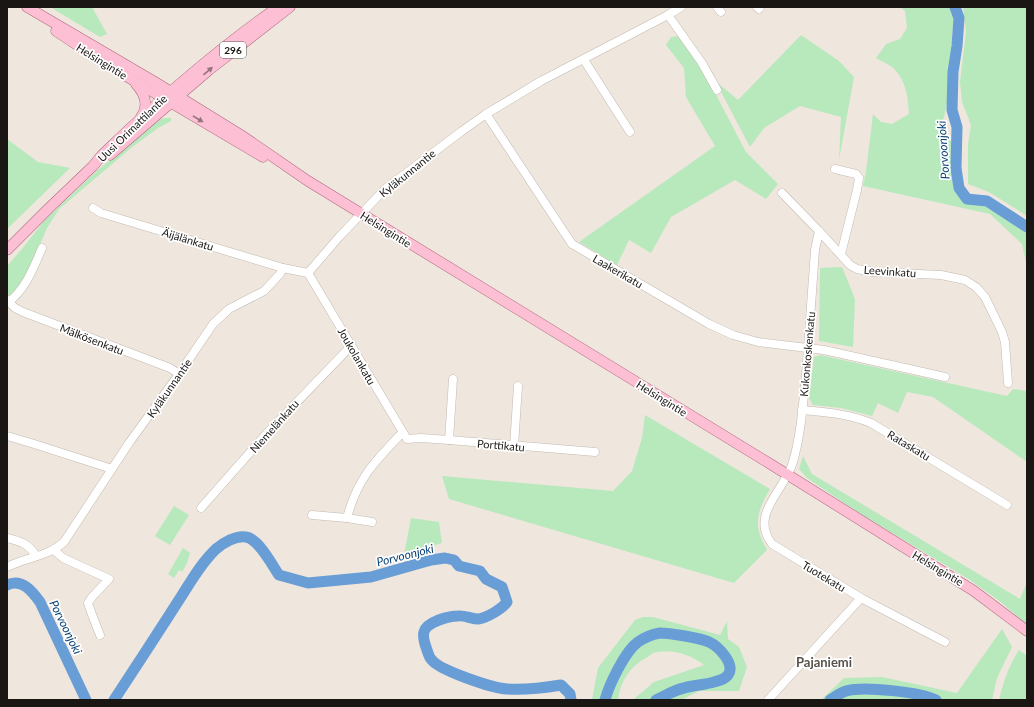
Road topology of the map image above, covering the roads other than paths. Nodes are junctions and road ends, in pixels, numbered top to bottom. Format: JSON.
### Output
{"nodes":[{"id":1,"x":25,"y":7,"type":"edge"},
{"id":2,"x":278,"y":7,"type":"edge"},
{"id":3,"x":290,"y":7,"type":"edge"},
{"id":4,"x":681,"y":7,"type":"edge"},
{"id":5,"x":668,"y":15,"type":"junction"},
{"id":6,"x":584,"y":60,"type":"junction"},
{"id":7,"x":126,"y":75,"type":"junction"},
{"id":8,"x":717,"y":90,"type":"dead end"},
{"id":9,"x":171,"y":97,"type":"junction"},
{"id":10,"x":486,"y":114,"type":"junction"},
{"id":11,"x":136,"y":123,"type":"junction"},
{"id":12,"x":630,"y":132,"type":"dead end"},
{"id":13,"x":93,"y":166,"type":"junction"},
{"id":14,"x":835,"y":169,"type":"dead end"},
{"id":15,"x":782,"y":193,"type":"dead end"},
{"id":16,"x":93,"y":208,"type":"dead end"},
{"id":17,"x":361,"y":214,"type":"junction"},
{"id":18,"x":819,"y":231,"type":"junction"},
{"id":19,"x":42,"y":248,"type":"dead end"},
{"id":20,"x":7,"y":250,"type":"edge"},
{"id":21,"x":841,"y":254,"type":"junction"},
{"id":22,"x":283,"y":268,"type":"junction"},
{"id":23,"x":308,"y":273,"type":"junction"},
{"id":24,"x":8,"y":301,"type":"edge"},
{"id":25,"x":351,"y":346,"type":"junction"},
{"id":26,"x":808,"y":347,"type":"junction"},
{"id":27,"x":179,"y":374,"type":"junction"},
{"id":28,"x":945,"y":377,"type":"dead end"},
{"id":29,"x":453,"y":379,"type":"dead end"},
{"id":30,"x":1008,"y":382,"type":"dead end"},
{"id":31,"x":518,"y":386,"type":"dead end"},
{"id":32,"x":802,"y":410,"type":"junction"},
{"id":33,"x":7,"y":436,"type":"edge"},
{"id":34,"x":405,"y":436,"type":"junction"},
{"id":35,"x":449,"y":440,"type":"junction"},
{"id":36,"x":514,"y":446,"type":"junction"},
{"id":37,"x":595,"y":452,"type":"dead end"},
{"id":38,"x":112,"y":469,"type":"junction"},
{"id":39,"x":787,"y":474,"type":"junction"},
{"id":40,"x":1007,"y":505,"type":"dead end"},
{"id":41,"x":201,"y":508,"type":"dead end"},
{"id":42,"x":312,"y":515,"type":"dead end"},
{"id":43,"x":346,"y":518,"type":"junction"},
{"id":44,"x":372,"y":522,"type":"dead end"},
{"id":45,"x":7,"y":538,"type":"edge"},
{"id":46,"x":54,"y":550,"type":"junction"},
{"id":47,"x":36,"y":556,"type":"junction"},
{"id":48,"x":7,"y":567,"type":"edge"},
{"id":49,"x":861,"y":598,"type":"junction"},
{"id":50,"x":1012,"y":620,"type":"junction"},
{"id":51,"x":1027,"y":631,"type":"edge"},
{"id":52,"x":100,"y":635,"type":"dead end"},
{"id":53,"x":1027,"y":638,"type":"edge"},
{"id":54,"x":945,"y":642,"type":"dead end"},
{"id":55,"x":768,"y":700,"type":"edge"}],
"edges":[{"from":1,"to":7,"type":"main road","name":"Helsingintie"},
{"from":1,"to":9,"type":"main road","name":"Helsingintie"},
{"from":2,"to":9,"type":"main road","number":"296"},
{"from":9,"to":3,"type":"main road","number":"296","one_way":true},
{"from":4,"to":5,"type":"street","name":"Kyläkunnantie"},
{"from":5,"to":6,"type":"street","name":"Kyläkunnantie"},
{"from":5,"to":8,"type":"street"},
{"from":6,"to":10,"type":"street","name":"Kyläkunnantie"},
{"from":6,"to":12,"type":"street"},
{"from":7,"to":9,"type":"main road","name":"Helsingintie"},
{"from":7,"to":11,"type":"main road"},
{"from":9,"to":11,"type":"main road","name":"Uusi Orimattilantie","number":"296"},
{"from":9,"to":13,"type":"main road","name":"Uusi Orimattilantie","number":"296"},
{"from":9,"to":17,"type":"main road","name":"Helsingintie"},
{"from":10,"to":17,"type":"street","name":"Kyläkunnantie"},
{"from":10,"to":26,"type":"street","name":"Laakerikatu"},
{"from":11,"to":13,"type":"main road","name":"Uusi Orimattilantie","number":"296"},
{"from":13,"to":20,"type":"main road","name":"Uusi Orimattilantie","number":"296"},
{"from":14,"to":21,"type":"street"},
{"from":15,"to":18,"type":"street","name":"Leevinkatu"},
{"from":16,"to":22,"type":"street","name":"Äijälänkatu"},
{"from":17,"to":23,"type":"street","name":"Kyläkunnantie"},
{"from":17,"to":39,"type":"main road","name":"Helsingintie"},
{"from":18,"to":21,"type":"street","name":"Leevinkatu"},
{"from":18,"to":26,"type":"street","name":"Kukonkoskenkatu"},
{"from":19,"to":24,"type":"street"},
{"from":21,"to":30,"type":"street","name":"Leevinkatu"},
{"from":22,"to":23,"type":"street"},
{"from":22,"to":27,"type":"street","name":"Kyläkunnantie"},
{"from":23,"to":25,"type":"street","name":"Joukolankatu"},
{"from":24,"to":27,"type":"street","name":"Mälkösenkatu"},
{"from":25,"to":34,"type":"street","name":"Joukolankatu"},
{"from":25,"to":41,"type":"street","name":"Niemelänkatu"},
{"from":26,"to":28,"type":"street","name":"Laakerikatu"},
{"from":26,"to":32,"type":"street","name":"Kukonkoskenkatu"},
{"from":27,"to":38,"type":"street","name":"Kyläkunnantie"},
{"from":29,"to":35,"type":"street"},
{"from":31,"to":36,"type":"street"},
{"from":32,"to":39,"type":"street","name":"Kukonkoskenkatu"},
{"from":32,"to":40,"type":"street","name":"Rataskatu"},
{"from":33,"to":38,"type":"street"},
{"from":34,"to":35,"type":"street","name":"Porttikatu"},
{"from":34,"to":43,"type":"street"},
{"from":35,"to":36,"type":"street","name":"Porttikatu"},
{"from":36,"to":37,"type":"street","name":"Porttikatu"},
{"from":38,"to":46,"type":"street","name":"Kyläkunnantie"},
{"from":39,"to":49,"type":"street","name":"Tuotekatu"},
{"from":39,"to":50,"type":"main road","name":"Helsingintie"},
{"from":42,"to":43,"type":"street"},
{"from":43,"to":44,"type":"street"},
{"from":45,"to":47,"type":"street"},
{"from":46,"to":47,"type":"street","name":"Kyläkunnantie"},
{"from":46,"to":52,"type":"street"},
{"from":47,"to":48,"type":"street","name":"Kyläkunnantie"},
{"from":49,"to":54,"type":"street","name":"Tuotekatu"},
{"from":49,"to":55,"type":"street"},
{"from":50,"to":51,"type":"main road","name":"Helsingintie"},
{"from":50,"to":53,"type":"main road","name":"Helsingintie"}]}
